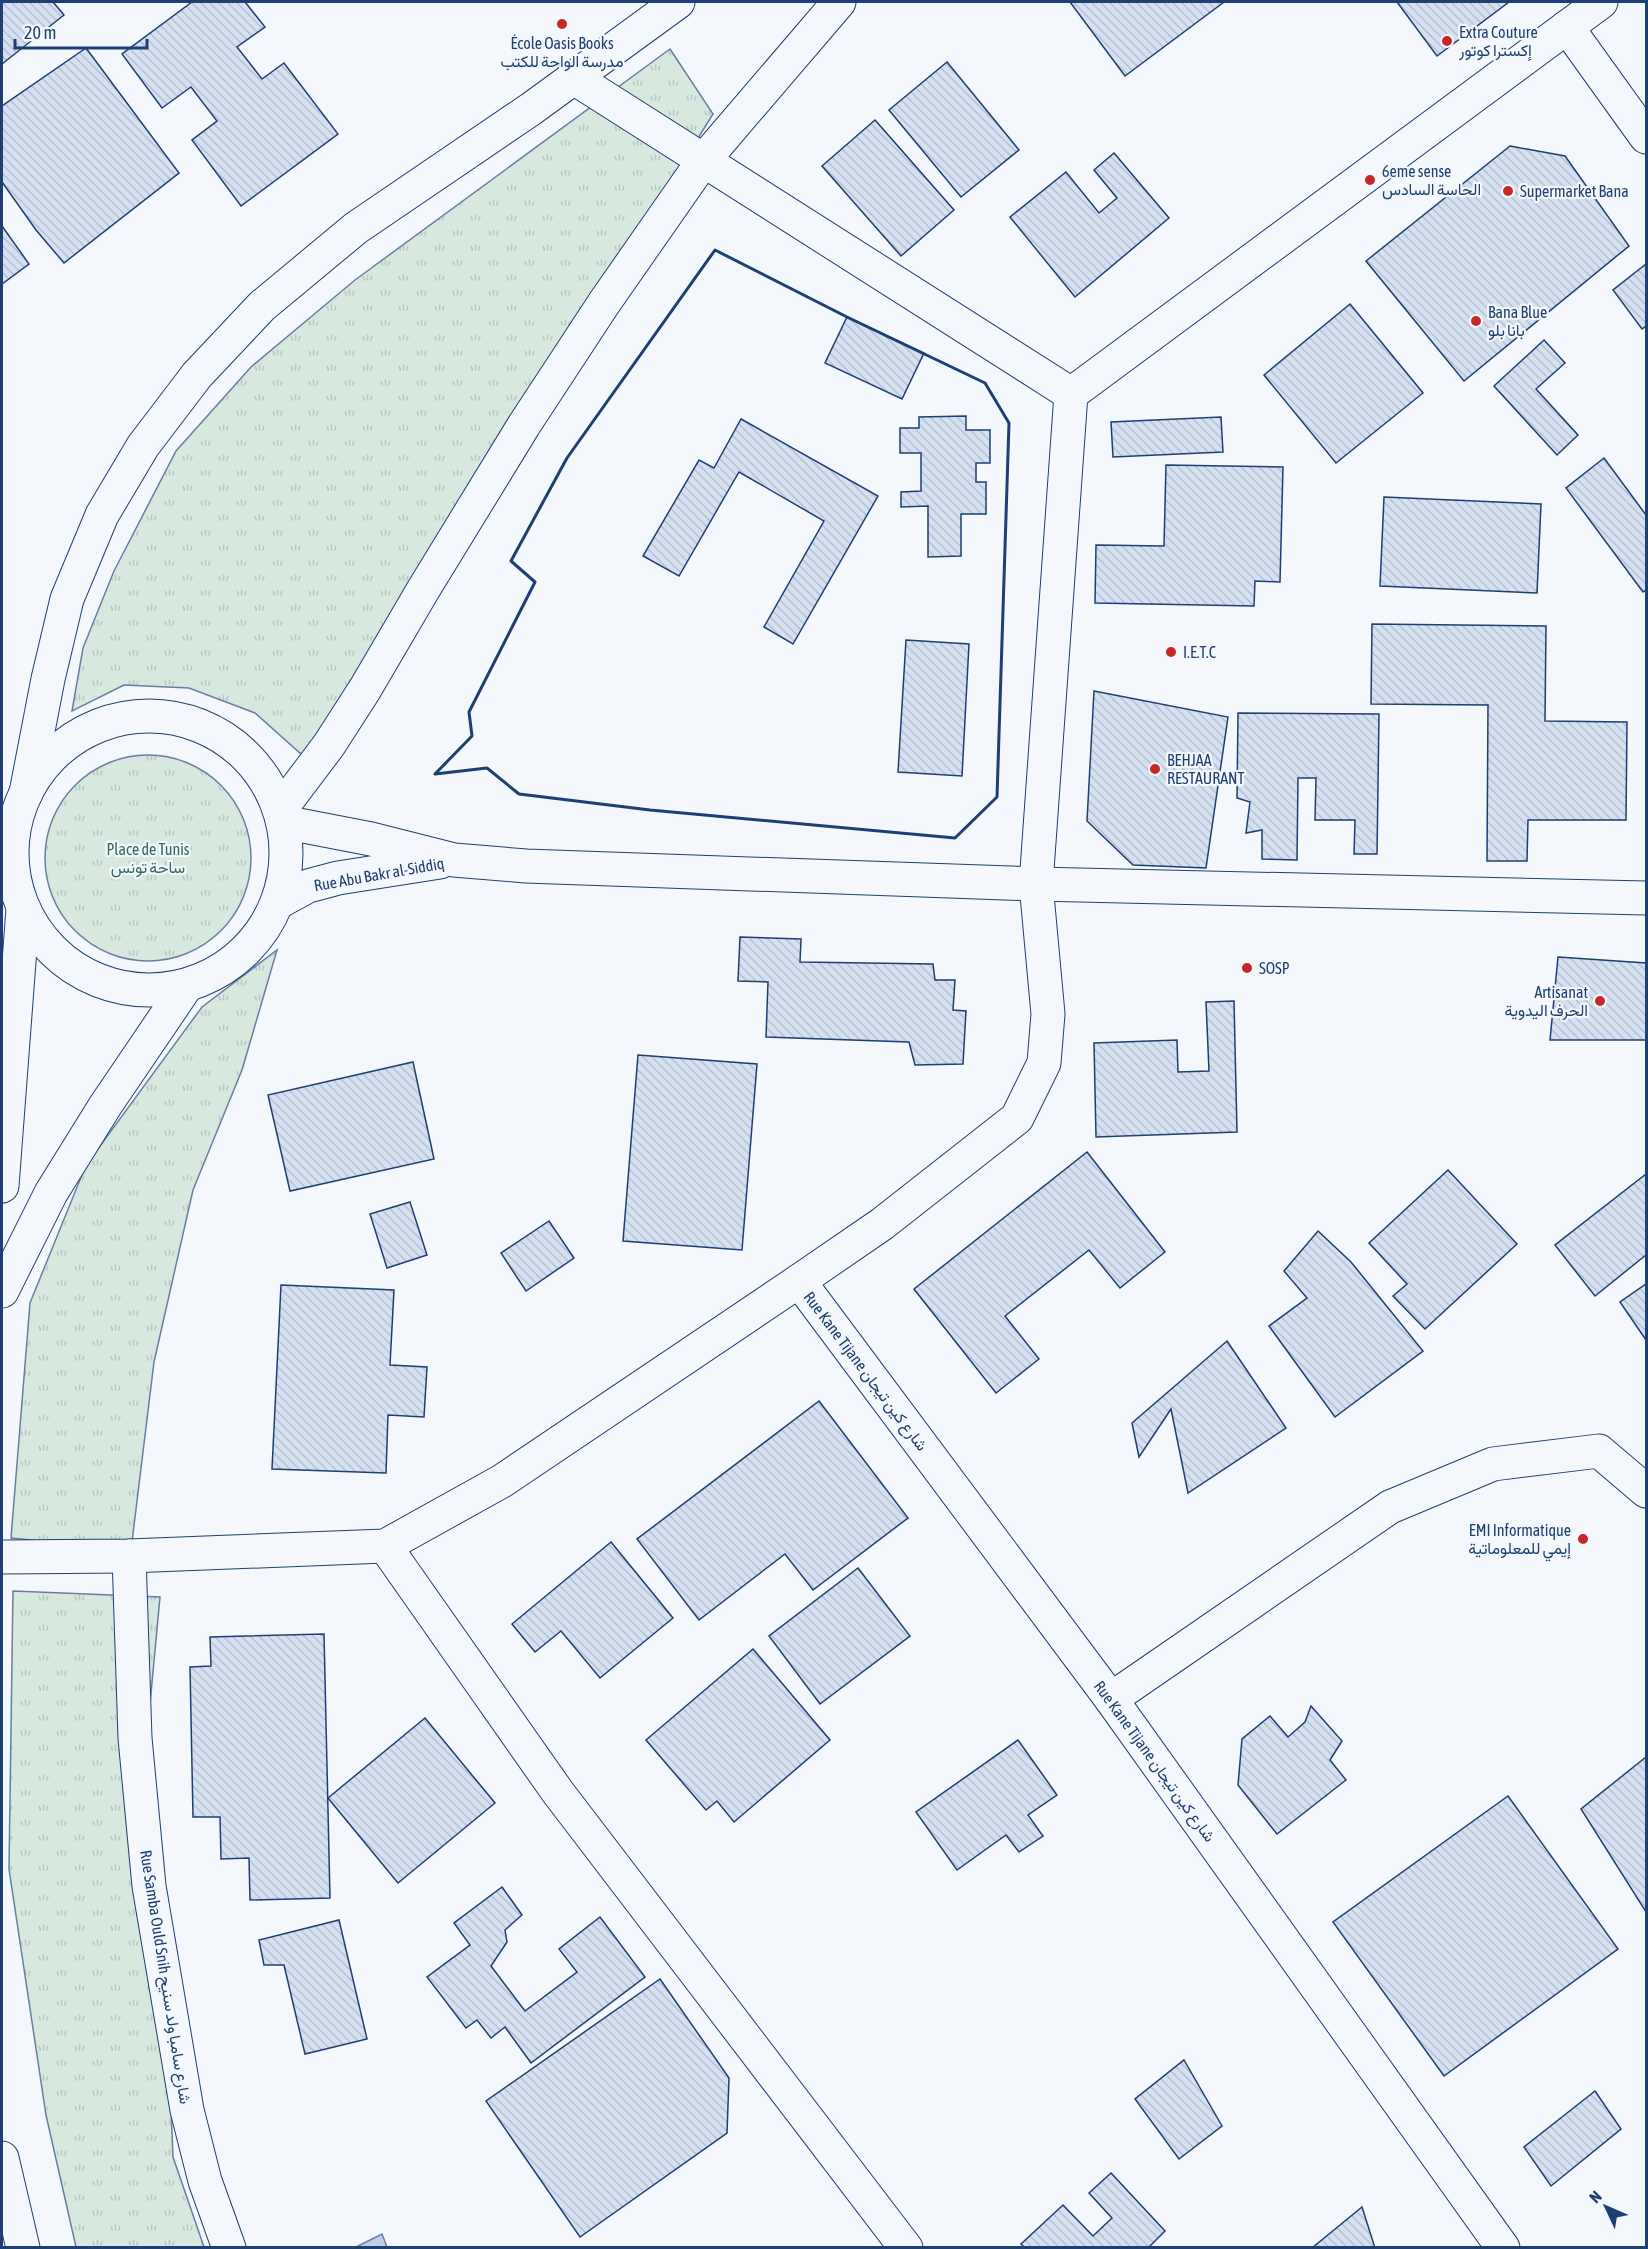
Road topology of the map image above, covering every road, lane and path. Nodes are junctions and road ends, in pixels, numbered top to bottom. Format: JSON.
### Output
{"nodes":[{"id":1,"x":678,"y":2,"type":"edge"},
{"id":2,"x":839,"y":2,"type":"edge"},
{"id":3,"x":1601,"y":2,"type":"edge"},
{"id":4,"x":1567,"y":27,"type":"junction"},
{"id":5,"x":574,"y":78,"type":"junction"},
{"id":6,"x":1647,"y":137,"type":"edge"},
{"id":7,"x":703,"y":161,"type":"junction"},
{"id":8,"x":1071,"y":394,"type":"junction"},
{"id":9,"x":16,"y":802,"type":"edge"},
{"id":10,"x":282,"y":816,"type":"junction"},
{"id":11,"x":454,"y":860,"type":"junction"},
{"id":12,"x":7,"y":868,"type":"edge"},
{"id":13,"x":1036,"y":884,"type":"junction"},
{"id":14,"x":1647,"y":898,"type":"edge"},
{"id":15,"x":277,"y":903,"type":"junction"},
{"id":16,"x":24,"y":909,"type":"junction"},
{"id":17,"x":188,"y":985,"type":"junction"},
{"id":18,"x":2,"y":1186,"type":"edge"},
{"id":19,"x":799,"y":1281,"type":"junction"},
{"id":20,"x":2,"y":1291,"type":"edge"},
{"id":21,"x":1647,"y":1491,"type":"edge"},
{"id":22,"x":385,"y":1545,"type":"junction"},
{"id":23,"x":129,"y":1556,"type":"junction"},
{"id":24,"x":2,"y":1557,"type":"edge"},
{"id":25,"x":1111,"y":1699,"type":"junction"},
{"id":26,"x":2,"y":2158,"type":"edge"},
{"id":27,"x":23,"y":2247,"type":"edge"},
{"id":28,"x":229,"y":2247,"type":"edge"},
{"id":29,"x":906,"y":2247,"type":"edge"},
{"id":30,"x":1503,"y":2247,"type":"edge"}],
"edges":[{"from":1,"to":5,"type":"street"},
{"from":2,"to":7,"type":"street"},
{"from":3,"to":4,"type":"street"},
{"from":4,"to":6,"type":"street"},
{"from":4,"to":8,"type":"street"},
{"from":5,"to":7,"type":"street"},
{"from":5,"to":9,"type":"street"},
{"from":7,"to":8,"type":"street"},
{"from":7,"to":10,"type":"street"},
{"from":8,"to":13,"type":"street"},
{"from":9,"to":10,"type":"street"},
{"from":9,"to":12,"type":"street"},
{"from":10,"to":11,"type":"street","name":"Rue Abu Bakr al-Siddiq"},
{"from":10,"to":15,"type":"street"},
{"from":11,"to":13,"type":"street"},
{"from":11,"to":15,"type":"street","name":"Rue Abu Bakr al-Siddiq"},
{"from":12,"to":16,"type":"street"},
{"from":13,"to":14,"type":"street"},
{"from":13,"to":19,"type":"street"},
{"from":15,"to":17,"type":"street"},
{"from":16,"to":17,"type":"street"},
{"from":16,"to":18,"type":"street"},
{"from":17,"to":20,"type":"street"},
{"from":19,"to":22,"type":"street"},
{"from":19,"to":25,"type":"street","name":"Rue Kane Tijane شارع كين تيجان"},
{"from":21,"to":25,"type":"street"},
{"from":22,"to":23,"type":"street"},
{"from":22,"to":29,"type":"street"},
{"from":23,"to":24,"type":"street"},
{"from":23,"to":28,"type":"street","name":"Rue Samba Ould Snih شارع سامبا ولد سنيح"},
{"from":25,"to":30,"type":"street","name":"Rue Kane Tijane شارع كين تيجان"},
{"from":26,"to":27,"type":"street"}]}
